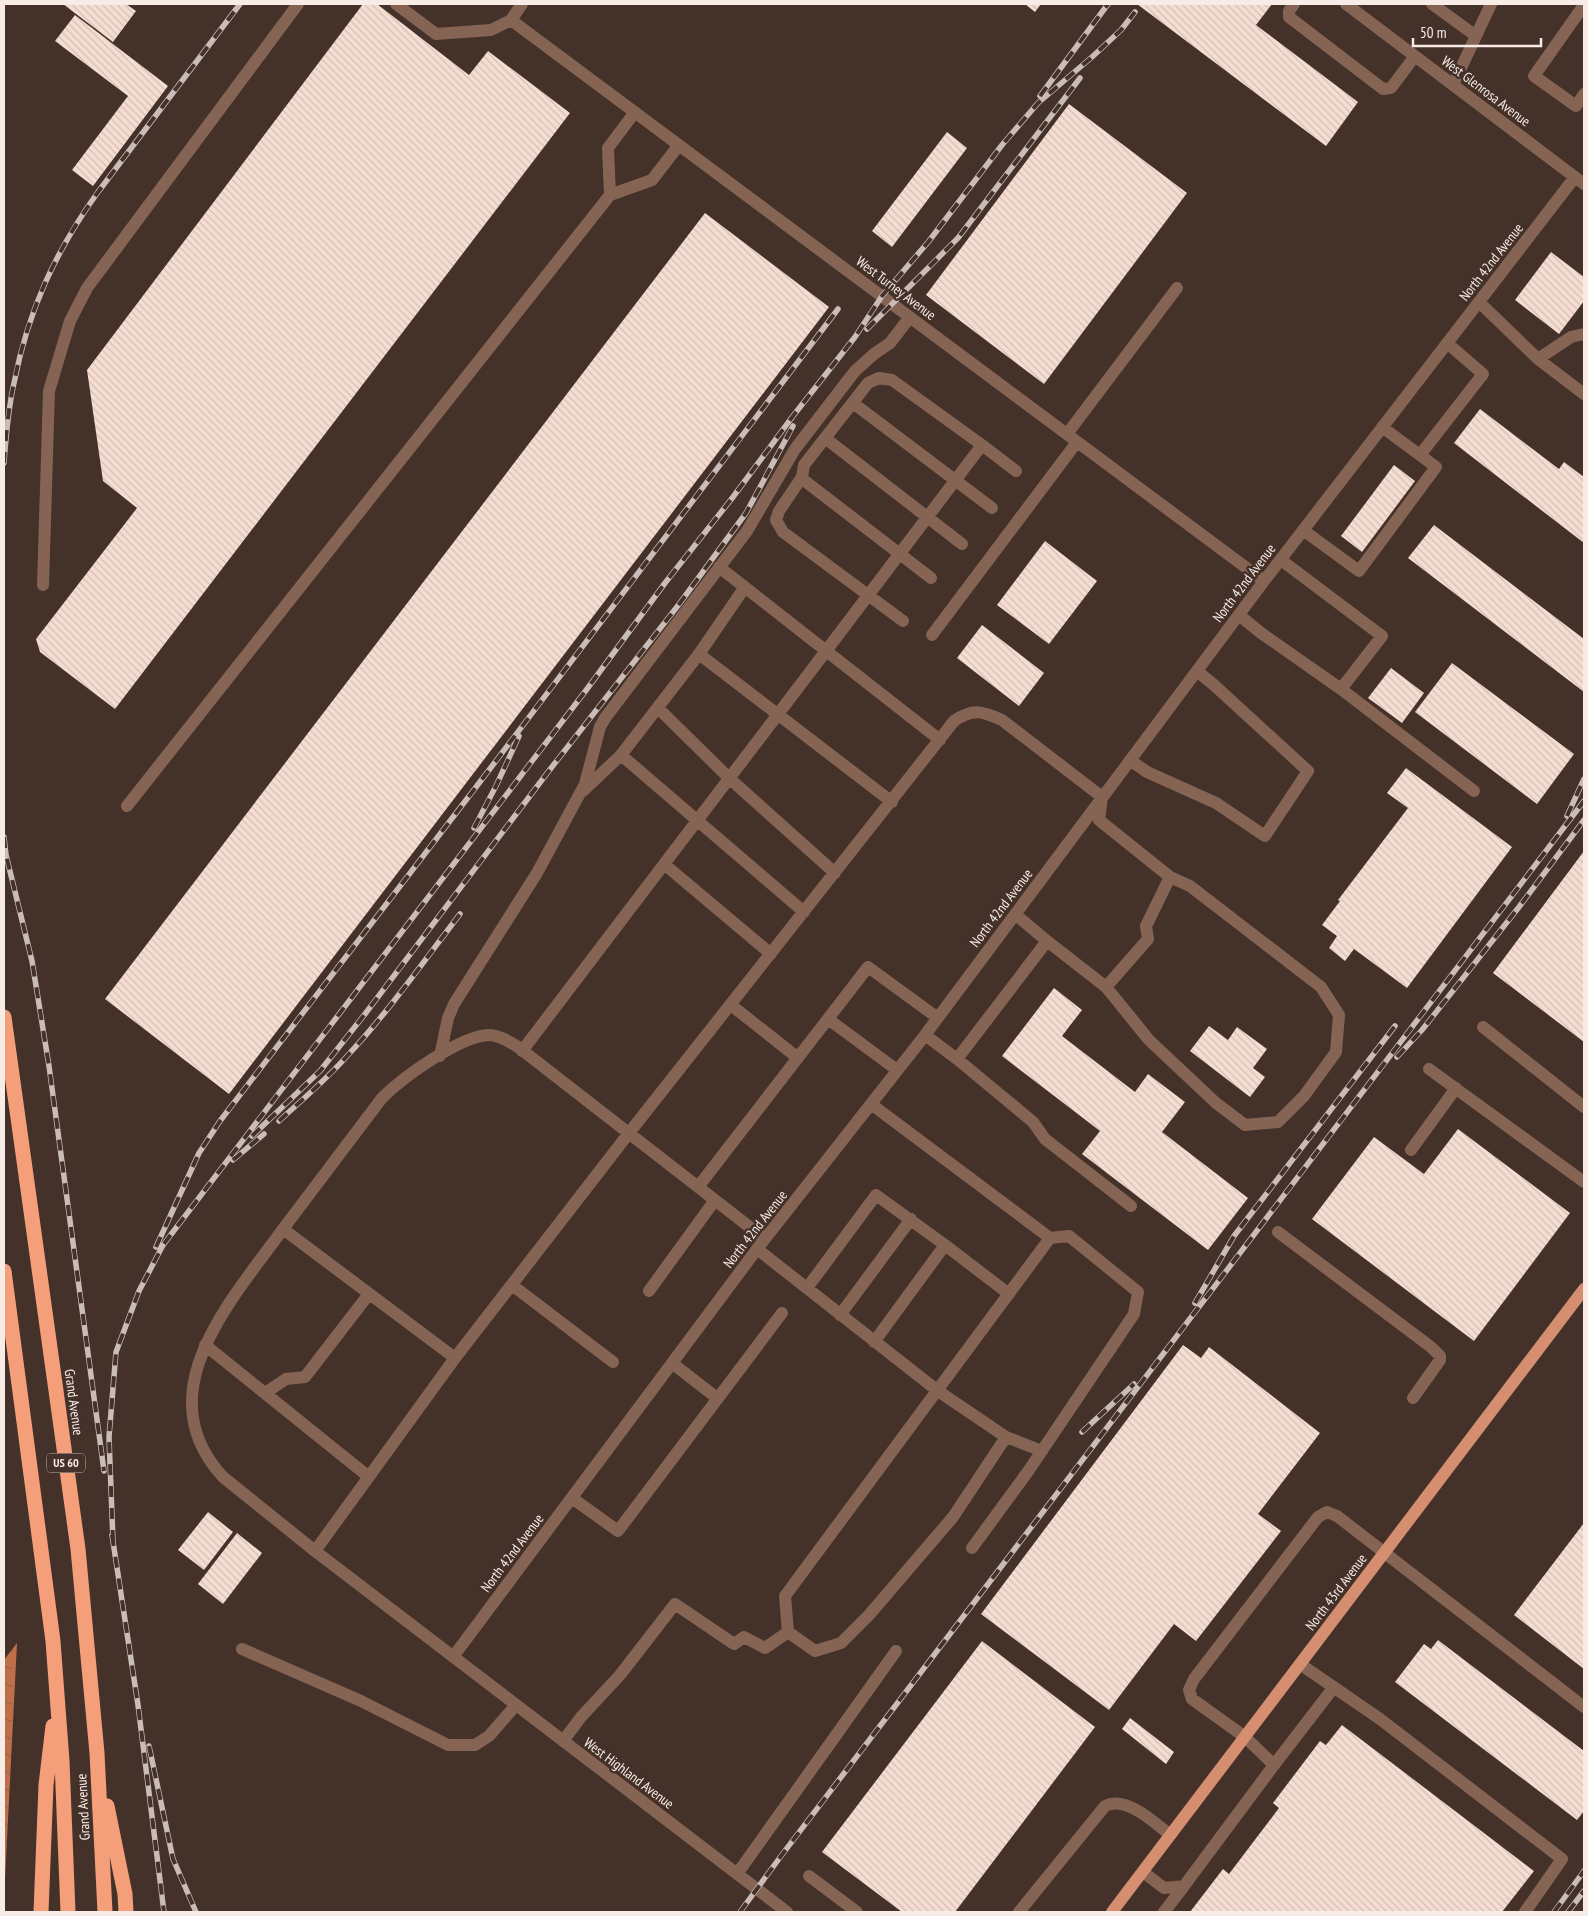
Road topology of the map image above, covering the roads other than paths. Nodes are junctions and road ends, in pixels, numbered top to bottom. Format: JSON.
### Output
{"nodes":[{"id":1,"x":298,"y":4,"type":"edge"},
{"id":2,"x":396,"y":4,"type":"edge"},
{"id":3,"x":522,"y":4,"type":"edge"},
{"id":4,"x":1294,"y":4,"type":"edge"},
{"id":5,"x":1346,"y":4,"type":"edge"},
{"id":6,"x":1432,"y":4,"type":"edge"},
{"id":7,"x":1491,"y":4,"type":"edge"},
{"id":8,"x":1584,"y":6,"type":"edge"},
{"id":9,"x":511,"y":20,"type":"junction"},
{"id":10,"x":1476,"y":36,"type":"junction"},
{"id":11,"x":1416,"y":56,"type":"junction"},
{"id":12,"x":1453,"y":85,"type":"junction"},
{"id":13,"x":1584,"y":94,"type":"edge"},
{"id":14,"x":635,"y":112,"type":"junction"},
{"id":15,"x":679,"y":145,"type":"junction"},
{"id":16,"x":1580,"y":181,"type":"edge"},
{"id":17,"x":610,"y":195,"type":"junction"},
{"id":18,"x":1177,"y":288,"type":"dead end"},
{"id":19,"x":1478,"y":302,"type":"junction"},
{"id":20,"x":910,"y":317,"type":"junction"},
{"id":21,"x":1584,"y":334,"type":"edge"},
{"id":22,"x":1447,"y":343,"type":"junction"},
{"id":23,"x":1538,"y":359,"type":"junction"},
{"id":24,"x":1584,"y":394,"type":"edge"},
{"id":25,"x":853,"y":402,"type":"junction"},
{"id":26,"x":1382,"y":427,"type":"junction"},
{"id":27,"x":1067,"y":434,"type":"junction"},
{"id":28,"x":825,"y":438,"type":"junction"},
{"id":29,"x":1077,"y":442,"type":"junction"},
{"id":30,"x":982,"y":445,"type":"junction"},
{"id":31,"x":1420,"y":455,"type":"junction"},
{"id":32,"x":1016,"y":470,"type":"dead end"},
{"id":33,"x":801,"y":478,"type":"junction"},
{"id":34,"x":956,"y":479,"type":"junction"},
{"id":35,"x":992,"y":508,"type":"dead end"},
{"id":36,"x":928,"y":517,"type":"junction"},
{"id":37,"x":1303,"y":530,"type":"junction"},
{"id":38,"x":962,"y":544,"type":"dead end"},
{"id":39,"x":899,"y":554,"type":"junction"},
{"id":40,"x":1280,"y":560,"type":"junction"},
{"id":41,"x":719,"y":567,"type":"junction"},
{"id":42,"x":931,"y":578,"type":"dead end"},
{"id":43,"x":1264,"y":581,"type":"junction"},
{"id":44,"x":43,"y":585,"type":"dead end"},
{"id":45,"x":745,"y":588,"type":"junction"},
{"id":46,"x":868,"y":595,"type":"junction"},
{"id":47,"x":1238,"y":615,"type":"junction"},
{"id":48,"x":903,"y":621,"type":"dead end"},
{"id":49,"x":932,"y":636,"type":"dead end"},
{"id":50,"x":826,"y":651,"type":"junction"},
{"id":51,"x":699,"y":654,"type":"junction"},
{"id":52,"x":1197,"y":671,"type":"junction"},
{"id":53,"x":1341,"y":690,"type":"junction"},
{"id":54,"x":658,"y":708,"type":"junction"},
{"id":55,"x":778,"y":714,"type":"junction"},
{"id":56,"x":940,"y":740,"type":"junction"},
{"id":57,"x":621,"y":755,"type":"junction"},
{"id":58,"x":1130,"y":760,"type":"junction"},
{"id":59,"x":729,"y":778,"type":"junction"},
{"id":60,"x":1474,"y":790,"type":"dead end"},
{"id":61,"x":580,"y":794,"type":"junction"},
{"id":62,"x":1102,"y":798,"type":"junction"},
{"id":63,"x":892,"y":802,"type":"junction"},
{"id":64,"x":126,"y":806,"type":"dead end"},
{"id":65,"x":697,"y":820,"type":"junction"},
{"id":66,"x":664,"y":864,"type":"junction"},
{"id":67,"x":835,"y":873,"type":"junction"},
{"id":68,"x":1170,"y":877,"type":"junction"},
{"id":69,"x":804,"y":912,"type":"junction"},
{"id":70,"x":1015,"y":914,"type":"junction"},
{"id":71,"x":1047,"y":941,"type":"junction"},
{"id":72,"x":771,"y":954,"type":"junction"},
{"id":73,"x":1106,"y":986,"type":"junction"},
{"id":74,"x":730,"y":1005,"type":"junction"},
{"id":75,"x":4,"y":1017,"type":"edge"},
{"id":76,"x":938,"y":1018,"type":"junction"},
{"id":77,"x":828,"y":1019,"type":"junction"},
{"id":78,"x":1483,"y":1026,"type":"dead end"},
{"id":79,"x":925,"y":1035,"type":"junction"},
{"id":80,"x":522,"y":1051,"type":"junction"},
{"id":81,"x":440,"y":1056,"type":"junction"},
{"id":82,"x":798,"y":1058,"type":"junction"},
{"id":83,"x":957,"y":1059,"type":"junction"},
{"id":84,"x":1429,"y":1069,"type":"dead end"},
{"id":85,"x":897,"y":1070,"type":"junction"},
{"id":86,"x":1456,"y":1088,"type":"junction"},
{"id":87,"x":871,"y":1104,"type":"junction"},
{"id":88,"x":1584,"y":1107,"type":"edge"},
{"id":89,"x":629,"y":1134,"type":"junction"},
{"id":90,"x":1410,"y":1150,"type":"dead end"},
{"id":91,"x":1584,"y":1182,"type":"edge"},
{"id":92,"x":698,"y":1187,"type":"junction"},
{"id":93,"x":715,"y":1200,"type":"junction"},
{"id":94,"x":1131,"y":1206,"type":"dead end"},
{"id":95,"x":910,"y":1219,"type":"junction"},
{"id":96,"x":283,"y":1229,"type":"junction"},
{"id":97,"x":1278,"y":1232,"type":"dead end"},
{"id":98,"x":1050,"y":1238,"type":"junction"},
{"id":99,"x":761,"y":1244,"type":"junction"},
{"id":100,"x":945,"y":1245,"type":"junction"},
{"id":101,"x":4,"y":1270,"type":"edge"},
{"id":102,"x":512,"y":1285,"type":"junction"},
{"id":103,"x":806,"y":1288,"type":"junction"},
{"id":104,"x":1584,"y":1289,"type":"edge"},
{"id":105,"x":649,"y":1291,"type":"dead end"},
{"id":106,"x":370,"y":1294,"type":"junction"},
{"id":107,"x":1009,"y":1294,"type":"junction"},
{"id":108,"x":782,"y":1313,"type":"dead end"},
{"id":109,"x":840,"y":1315,"type":"junction"},
{"id":110,"x":874,"y":1342,"type":"junction"},
{"id":111,"x":205,"y":1345,"type":"junction"},
{"id":112,"x":455,"y":1358,"type":"junction"},
{"id":113,"x":614,"y":1362,"type":"dead end"},
{"id":114,"x":672,"y":1364,"type":"junction"},
{"id":115,"x":938,"y":1391,"type":"junction"},
{"id":116,"x":266,"y":1394,"type":"junction"},
{"id":117,"x":717,"y":1398,"type":"junction"},
{"id":118,"x":1413,"y":1398,"type":"dead end"},
{"id":119,"x":1006,"y":1437,"type":"junction"},
{"id":120,"x":1042,"y":1451,"type":"junction"},
{"id":121,"x":369,"y":1477,"type":"junction"},
{"id":122,"x":572,"y":1498,"type":"junction"},
{"id":123,"x":972,"y":1548,"type":"dead end"},
{"id":124,"x":315,"y":1551,"type":"junction"},
{"id":125,"x":1384,"y":1553,"type":"junction"},
{"id":126,"x":788,"y":1632,"type":"junction"},
{"id":127,"x":242,"y":1649,"type":"dead end"},
{"id":128,"x":896,"y":1651,"type":"dead end"},
{"id":129,"x":453,"y":1657,"type":"junction"},
{"id":130,"x":1300,"y":1664,"type":"junction"},
{"id":131,"x":1334,"y":1687,"type":"junction"},
{"id":132,"x":58,"y":1690,"type":"junction"},
{"id":133,"x":516,"y":1706,"type":"junction"},
{"id":134,"x":1584,"y":1707,"type":"edge"},
{"id":135,"x":1244,"y":1737,"type":"junction"},
{"id":136,"x":563,"y":1741,"type":"junction"},
{"id":137,"x":97,"y":1753,"type":"junction"},
{"id":138,"x":1274,"y":1765,"type":"junction"},
{"id":139,"x":1170,"y":1835,"type":"junction"},
{"id":140,"x":1143,"y":1872,"type":"junction"},
{"id":141,"x":737,"y":1874,"type":"junction"},
{"id":142,"x":809,"y":1876,"type":"dead end"},
{"id":143,"x":1184,"y":1886,"type":"junction"},
{"id":144,"x":782,"y":1911,"type":"edge"},
{"id":145,"x":41,"y":1912,"type":"edge"},
{"id":146,"x":68,"y":1912,"type":"edge"},
{"id":147,"x":105,"y":1912,"type":"edge"},
{"id":148,"x":126,"y":1912,"type":"edge"},
{"id":149,"x":857,"y":1912,"type":"edge"},
{"id":150,"x":1019,"y":1912,"type":"edge"},
{"id":151,"x":1112,"y":1912,"type":"edge"},
{"id":152,"x":1164,"y":1912,"type":"edge"},
{"id":153,"x":1525,"y":1912,"type":"edge"}],
"edges":[{"from":1,"to":44,"type":"street"},
{"from":2,"to":9,"type":"street"},
{"from":3,"to":9,"type":"street"},
{"from":4,"to":11,"type":"street"},
{"from":5,"to":11,"type":"street","name":"West Glenrosa Avenue"},
{"from":6,"to":10,"type":"street"},
{"from":7,"to":10,"type":"street"},
{"from":8,"to":13,"type":"street"},
{"from":9,"to":14,"type":"street","name":"West Turney Avenue"},
{"from":10,"to":12,"type":"street"},
{"from":11,"to":12,"type":"street","name":"West Glenrosa Avenue"},
{"from":12,"to":16,"type":"street","name":"West Glenrosa Avenue"},
{"from":14,"to":15,"type":"street","name":"West Turney Avenue"},
{"from":14,"to":17,"type":"street"},
{"from":15,"to":17,"type":"street"},
{"from":15,"to":20,"type":"street","name":"West Turney Avenue"},
{"from":16,"to":19,"type":"street","name":"North 42nd Avenue"},
{"from":17,"to":64,"type":"street"},
{"from":18,"to":27,"type":"street"},
{"from":19,"to":22,"type":"street","name":"North 42nd Avenue"},
{"from":19,"to":23,"type":"street"},
{"from":20,"to":27,"type":"street","name":"West Turney Avenue"},
{"from":20,"to":41,"type":"street"},
{"from":21,"to":23,"type":"street"},
{"from":22,"to":26,"type":"street","name":"North 42nd Avenue"},
{"from":22,"to":31,"type":"street"},
{"from":23,"to":24,"type":"street"},
{"from":25,"to":28,"type":"street"},
{"from":25,"to":30,"type":"street"},
{"from":25,"to":34,"type":"street"},
{"from":26,"to":31,"type":"street"},
{"from":26,"to":37,"type":"street","name":"North 42nd Avenue"},
{"from":27,"to":29,"type":"street","name":"West Turney Avenue"},
{"from":28,"to":33,"type":"street"},
{"from":28,"to":36,"type":"street"},
{"from":29,"to":43,"type":"street","name":"West Turney Avenue"},
{"from":29,"to":49,"type":"street"},
{"from":30,"to":32,"type":"street"},
{"from":30,"to":34,"type":"street"},
{"from":31,"to":37,"type":"street"},
{"from":33,"to":39,"type":"street"},
{"from":33,"to":46,"type":"street"},
{"from":34,"to":35,"type":"street"},
{"from":34,"to":36,"type":"street"},
{"from":36,"to":38,"type":"street"},
{"from":36,"to":39,"type":"street"},
{"from":37,"to":40,"type":"street","name":"North 42nd Avenue"},
{"from":39,"to":42,"type":"street"},
{"from":39,"to":46,"type":"street"},
{"from":40,"to":43,"type":"street","name":"North 42nd Avenue"},
{"from":40,"to":53,"type":"street"},
{"from":41,"to":45,"type":"street"},
{"from":41,"to":61,"type":"street"},
{"from":43,"to":47,"type":"street","name":"North 42nd Avenue"},
{"from":45,"to":50,"type":"street"},
{"from":45,"to":51,"type":"street"},
{"from":46,"to":48,"type":"street"},
{"from":46,"to":50,"type":"street"},
{"from":47,"to":52,"type":"street","name":"North 42nd Avenue"},
{"from":47,"to":53,"type":"street"},
{"from":50,"to":55,"type":"street"},
{"from":50,"to":56,"type":"street"},
{"from":51,"to":54,"type":"street"},
{"from":51,"to":55,"type":"street"},
{"from":52,"to":58,"type":"street","name":"North 42nd Avenue"},
{"from":52,"to":58,"type":"street"},
{"from":53,"to":60,"type":"street"},
{"from":54,"to":57,"type":"street"},
{"from":54,"to":59,"type":"street"},
{"from":55,"to":59,"type":"street"},
{"from":55,"to":63,"type":"street"},
{"from":56,"to":62,"type":"street"},
{"from":56,"to":63,"type":"street"},
{"from":57,"to":61,"type":"street"},
{"from":57,"to":65,"type":"street"},
{"from":58,"to":62,"type":"street","name":"North 42nd Avenue"},
{"from":59,"to":65,"type":"street"},
{"from":59,"to":67,"type":"street"},
{"from":61,"to":81,"type":"street"},
{"from":62,"to":68,"type":"street"},
{"from":62,"to":70,"type":"street","name":"North 42nd Avenue"},
{"from":63,"to":67,"type":"street"},
{"from":65,"to":66,"type":"street"},
{"from":65,"to":69,"type":"street"},
{"from":66,"to":72,"type":"street"},
{"from":66,"to":80,"type":"street"},
{"from":67,"to":69,"type":"street"},
{"from":68,"to":73,"type":"street"},
{"from":68,"to":73,"type":"street"},
{"from":69,"to":72,"type":"street"},
{"from":70,"to":71,"type":"street"},
{"from":70,"to":76,"type":"street","name":"North 42nd Avenue"},
{"from":71,"to":73,"type":"street"},
{"from":71,"to":83,"type":"street"},
{"from":72,"to":74,"type":"street"},
{"from":74,"to":82,"type":"street"},
{"from":74,"to":89,"type":"street"},
{"from":75,"to":137,"type":"highway","name":"Grand Avenue","number":"US 60"},
{"from":76,"to":77,"type":"street"},
{"from":76,"to":79,"type":"street","name":"North 42nd Avenue"},
{"from":77,"to":82,"type":"street"},
{"from":77,"to":85,"type":"street"},
{"from":78,"to":88,"type":"street"},
{"from":79,"to":83,"type":"street"},
{"from":79,"to":85,"type":"street","name":"North 42nd Avenue"},
{"from":80,"to":81,"type":"street","name":"West Highland Avenue"},
{"from":80,"to":89,"type":"street","name":"West Highland Avenue"},
{"from":81,"to":96,"type":"street","name":"West Highland Avenue"},
{"from":82,"to":92,"type":"street"},
{"from":83,"to":94,"type":"street"},
{"from":84,"to":86,"type":"street"},
{"from":85,"to":87,"type":"street","name":"North 42nd Avenue"},
{"from":86,"to":90,"type":"street"},
{"from":86,"to":91,"type":"street"},
{"from":87,"to":98,"type":"street"},
{"from":87,"to":99,"type":"street","name":"North 42nd Avenue"},
{"from":89,"to":92,"type":"street","name":"West Highland Avenue"},
{"from":89,"to":102,"type":"street"},
{"from":92,"to":93,"type":"street","name":"West Highland Avenue"},
{"from":93,"to":99,"type":"street","name":"West Highland Avenue"},
{"from":93,"to":105,"type":"street"},
{"from":95,"to":100,"type":"street"},
{"from":95,"to":103,"type":"street"},
{"from":95,"to":109,"type":"street"},
{"from":96,"to":106,"type":"street"},
{"from":96,"to":111,"type":"street","name":"West Highland Avenue"},
{"from":97,"to":118,"type":"street"},
{"from":98,"to":107,"type":"street"},
{"from":98,"to":120,"type":"street"},
{"from":99,"to":103,"type":"street","name":"West Highland Avenue"},
{"from":99,"to":114,"type":"street","name":"North 42nd Avenue"},
{"from":100,"to":107,"type":"street"},
{"from":100,"to":110,"type":"street"},
{"from":101,"to":132,"type":"highway","name":"Grand Avenue","number":"US 60"},
{"from":102,"to":112,"type":"street"},
{"from":102,"to":113,"type":"street"},
{"from":103,"to":109,"type":"street","name":"West Highland Avenue"},
{"from":104,"to":125,"type":"main road","name":"North 43rd Avenue"},
{"from":106,"to":112,"type":"street"},
{"from":106,"to":116,"type":"street"},
{"from":107,"to":115,"type":"street"},
{"from":108,"to":117,"type":"street"},
{"from":109,"to":110,"type":"street","name":"West Highland Avenue"},
{"from":110,"to":115,"type":"street","name":"West Highland Avenue"},
{"from":111,"to":116,"type":"street"},
{"from":111,"to":124,"type":"street","name":"West Highland Avenue"},
{"from":112,"to":121,"type":"street"},
{"from":114,"to":117,"type":"street"},
{"from":114,"to":122,"type":"street","name":"North 42nd Avenue"},
{"from":115,"to":119,"type":"street","name":"West Highland Avenue"},
{"from":115,"to":126,"type":"street"},
{"from":116,"to":121,"type":"street"},
{"from":117,"to":122,"type":"street"},
{"from":119,"to":120,"type":"street","name":"West Highland Avenue"},
{"from":119,"to":126,"type":"street"},
{"from":120,"to":123,"type":"street"},
{"from":121,"to":124,"type":"street"},
{"from":122,"to":129,"type":"street","name":"North 42nd Avenue"},
{"from":124,"to":129,"type":"street","name":"West Highland Avenue"},
{"from":125,"to":130,"type":"main road","name":"North 43rd Avenue"},
{"from":125,"to":134,"type":"street"},
{"from":125,"to":135,"type":"street"},
{"from":126,"to":136,"type":"street"},
{"from":127,"to":133,"type":"street"},
{"from":128,"to":141,"type":"street"},
{"from":129,"to":133,"type":"street","name":"West Highland Avenue"},
{"from":130,"to":131,"type":"street"},
{"from":130,"to":135,"type":"main road","name":"North 43rd Avenue"},
{"from":131,"to":138,"type":"street"},
{"from":131,"to":153,"type":"street"},
{"from":132,"to":145,"type":"highway"},
{"from":132,"to":146,"type":"highway","name":"Grand Avenue","number":"US 60"},
{"from":133,"to":136,"type":"street","name":"West Highland Avenue"},
{"from":135,"to":138,"type":"street"},
{"from":135,"to":139,"type":"main road","name":"North 43rd Avenue"},
{"from":136,"to":141,"type":"street","name":"West Highland Avenue"},
{"from":137,"to":147,"type":"highway","name":"Grand Avenue","number":"US 60"},
{"from":137,"to":148,"type":"highway"},
{"from":138,"to":143,"type":"street"},
{"from":139,"to":140,"type":"main road","name":"North 43rd Avenue"},
{"from":139,"to":150,"type":"street"},
{"from":140,"to":143,"type":"street"},
{"from":140,"to":151,"type":"main road","name":"North 43rd Avenue"},
{"from":141,"to":144,"type":"street","name":"West Highland Avenue"},
{"from":142,"to":149,"type":"street"},
{"from":143,"to":152,"type":"street"}]}
